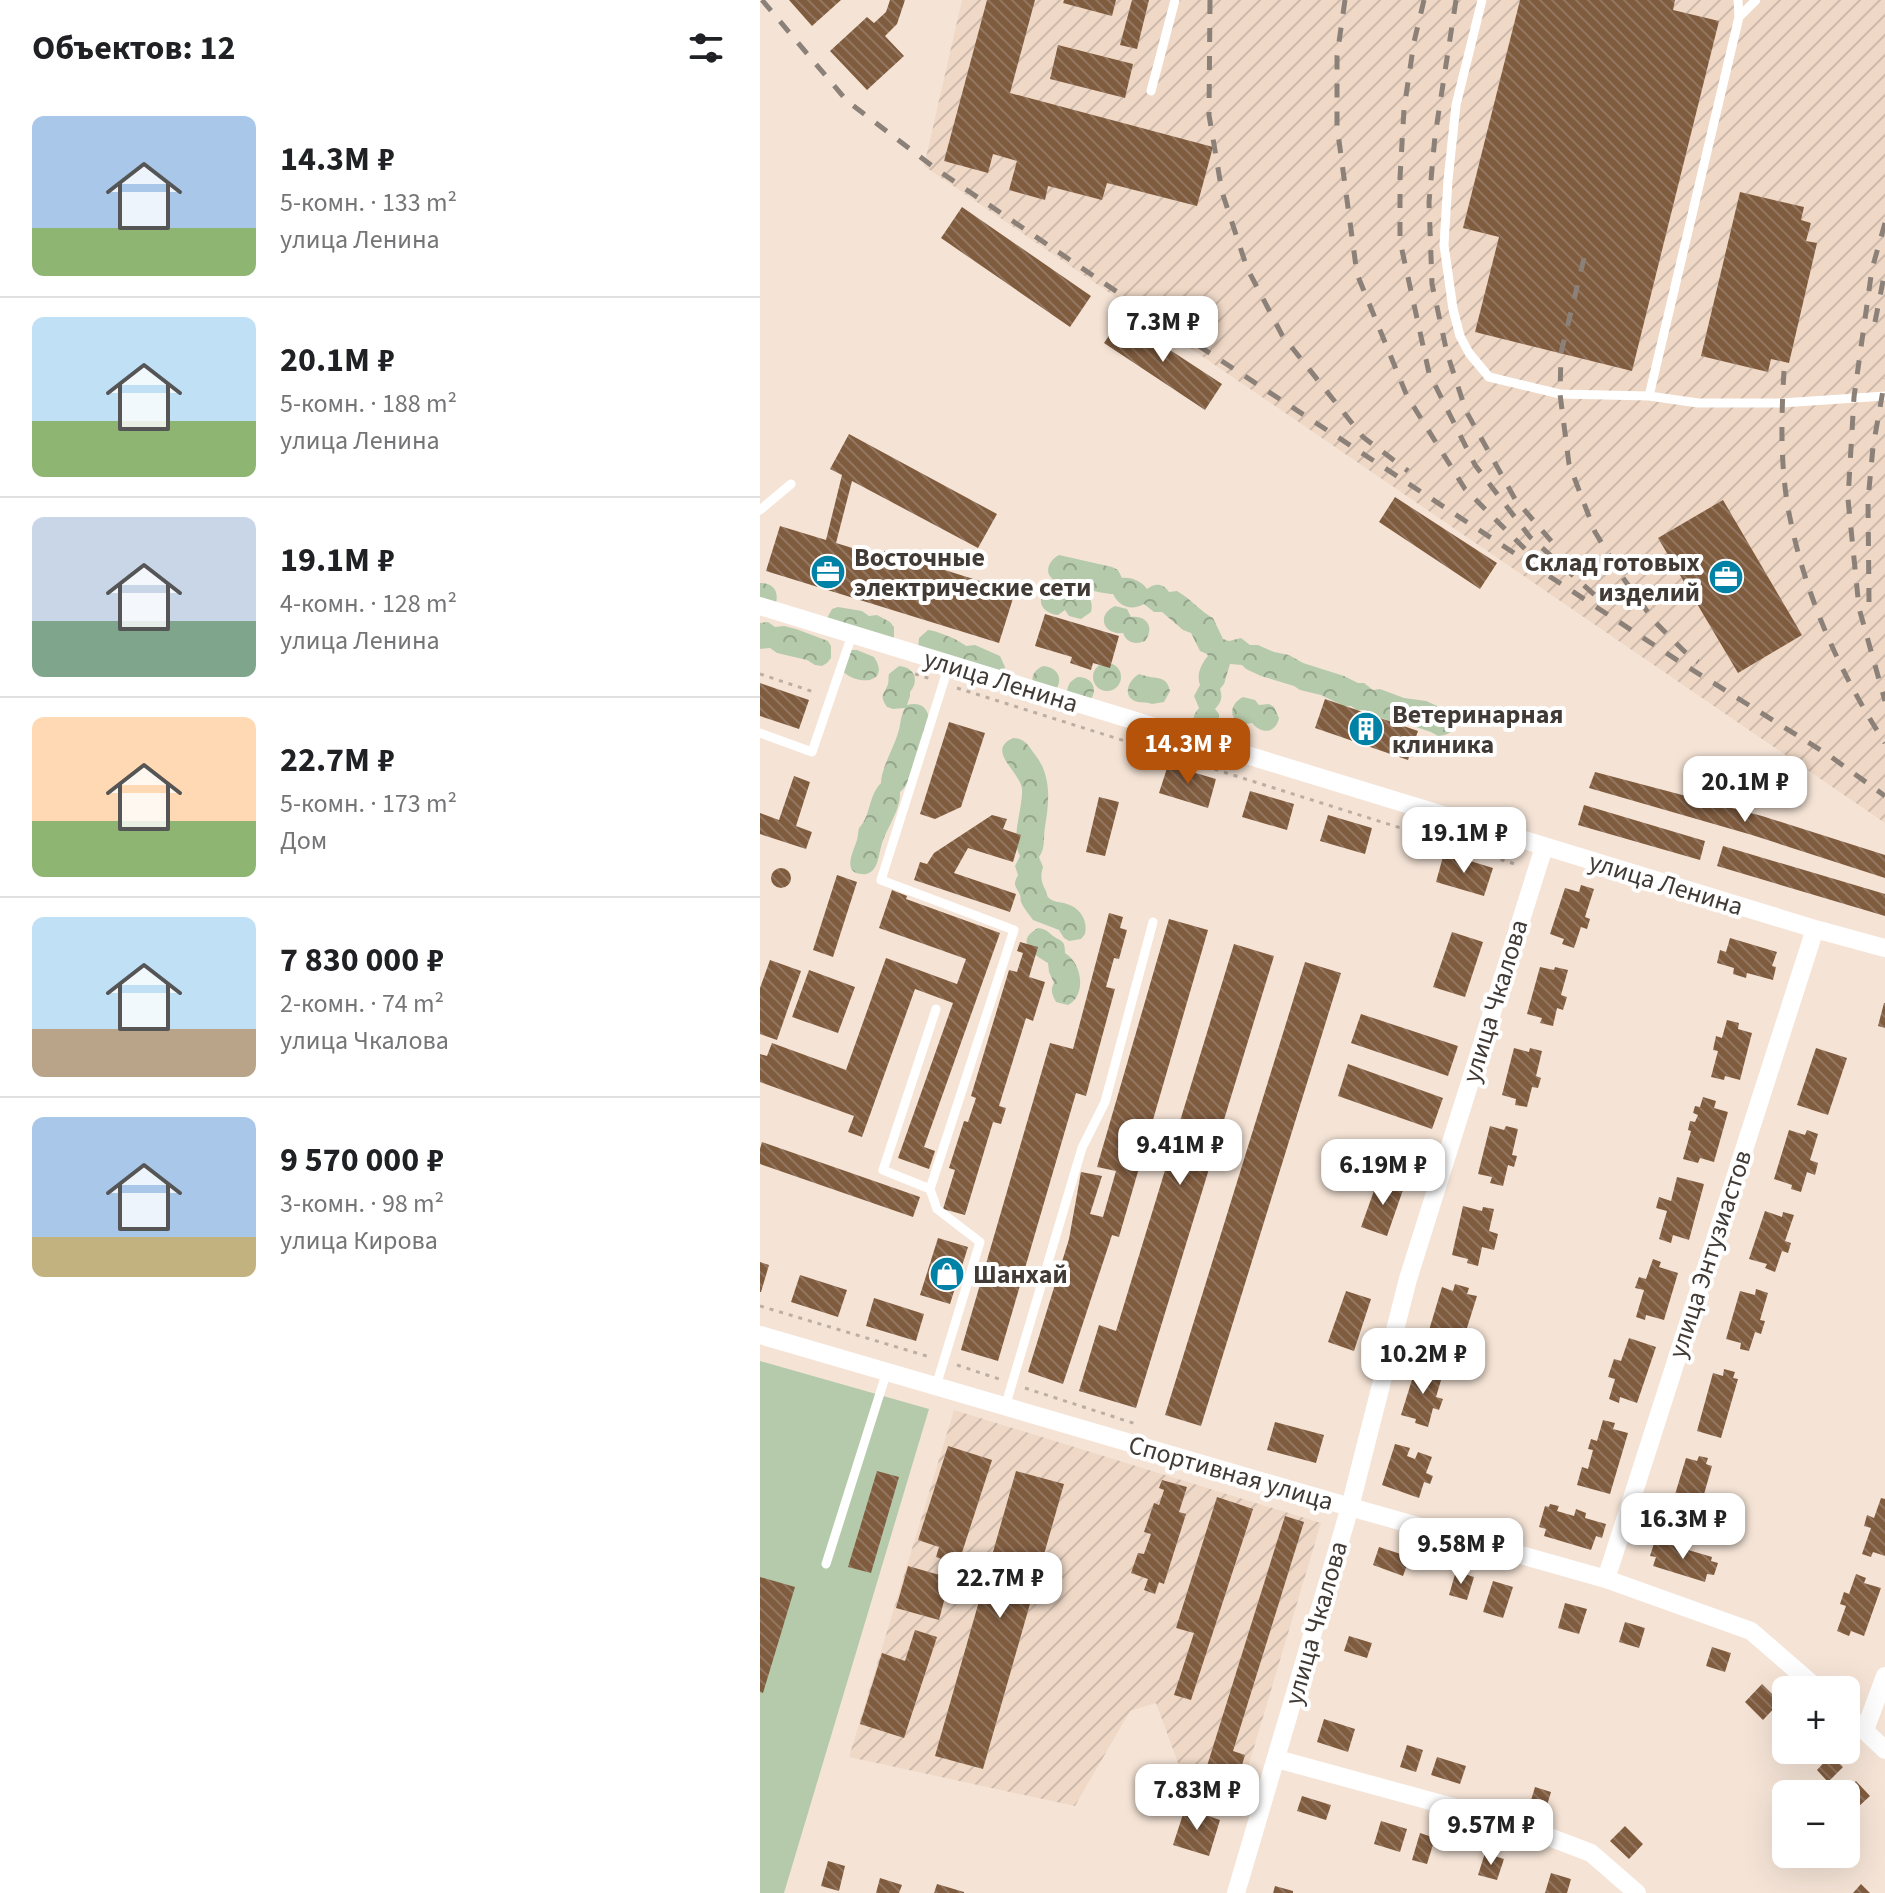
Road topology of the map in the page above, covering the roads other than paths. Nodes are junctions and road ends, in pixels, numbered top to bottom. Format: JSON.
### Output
{"nodes":[{"id":1,"x":1175,"y":0,"type":"edge"},
{"id":2,"x":1482,"y":0,"type":"edge"},
{"id":3,"x":1738,"y":0,"type":"edge"},
{"id":4,"x":1756,"y":0,"type":"edge"},
{"id":5,"x":1739,"y":17,"type":"junction"},
{"id":6,"x":1151,"y":91,"type":"dead end"},
{"id":7,"x":1649,"y":396,"type":"junction"},
{"id":8,"x":1885,"y":396,"type":"edge"},
{"id":9,"x":791,"y":484,"type":"dead end"},
{"id":10,"x":760,"y":510,"type":"edge"},
{"id":11,"x":760,"y":606,"type":"edge"},
{"id":12,"x":852,"y":635,"type":"junction"},
{"id":13,"x":949,"y":665,"type":"junction"},
{"id":14,"x":760,"y":733,"type":"edge"},
{"id":15,"x":1544,"y":847,"type":"junction"},
{"id":16,"x":1153,"y":922,"type":"dead end"},
{"id":17,"x":1815,"y":929,"type":"junction"},
{"id":18,"x":1885,"y":948,"type":"edge"},
{"id":19,"x":936,"y":1009,"type":"dead end"},
{"id":20,"x":930,"y":1189,"type":"junction"},
{"id":21,"x":760,"y":1335,"type":"edge"},
{"id":22,"x":887,"y":1371,"type":"junction"},
{"id":23,"x":936,"y":1386,"type":"junction"},
{"id":24,"x":1005,"y":1407,"type":"junction"},
{"id":25,"x":1350,"y":1507,"type":"junction"},
{"id":26,"x":826,"y":1564,"type":"dead end"},
{"id":27,"x":1606,"y":1579,"type":"junction"},
{"id":28,"x":1803,"y":1676,"type":"edge"},
{"id":29,"x":1885,"y":1676,"type":"edge"},
{"id":30,"x":1860,"y":1726,"type":"edge"},
{"id":31,"x":1865,"y":1730,"type":"junction"},
{"id":32,"x":1885,"y":1750,"type":"edge"},
{"id":33,"x":1277,"y":1759,"type":"junction"},
{"id":34,"x":1236,"y":1893,"type":"edge"},
{"id":35,"x":1637,"y":1893,"type":"edge"}],
"edges":[{"from":1,"to":6,"type":"lane"},
{"from":2,"to":7,"type":"lane"},
{"from":3,"to":5,"type":"lane"},
{"from":4,"to":5,"type":"lane"},
{"from":5,"to":7,"type":"lane"},
{"from":7,"to":8,"type":"lane"},
{"from":9,"to":10,"type":"lane"},
{"from":11,"to":12,"type":"street","name":"улица Ленина"},
{"from":12,"to":13,"type":"street","name":"улица Ленина"},
{"from":12,"to":14,"type":"lane"},
{"from":13,"to":15,"type":"street","name":"улица Ленина"},
{"from":13,"to":20,"type":"lane"},
{"from":15,"to":17,"type":"street","name":"улица Ленина"},
{"from":15,"to":25,"type":"street","name":"улица Чкалова"},
{"from":16,"to":24,"type":"lane"},
{"from":17,"to":18,"type":"street","name":"улица Ленина"},
{"from":17,"to":27,"type":"street","name":"улица Энтузиастов"},
{"from":19,"to":20,"type":"lane"},
{"from":20,"to":23,"type":"lane"},
{"from":21,"to":22,"type":"street","name":"Спортивная улица"},
{"from":22,"to":23,"type":"street","name":"Спортивная улица"},
{"from":22,"to":26,"type":"lane"},
{"from":23,"to":24,"type":"street","name":"Спортивная улица"},
{"from":24,"to":25,"type":"street","name":"Спортивная улица"},
{"from":25,"to":27,"type":"street","name":"Спортивная улица"},
{"from":25,"to":33,"type":"street","name":"улица Чкалова"},
{"from":27,"to":28,"type":"street","name":"Спортивная улица"},
{"from":29,"to":31,"type":"street"},
{"from":30,"to":31,"type":"street"},
{"from":31,"to":32,"type":"street"},
{"from":33,"to":34,"type":"street","name":"улица Чкалова"},
{"from":33,"to":35,"type":"street"}]}
